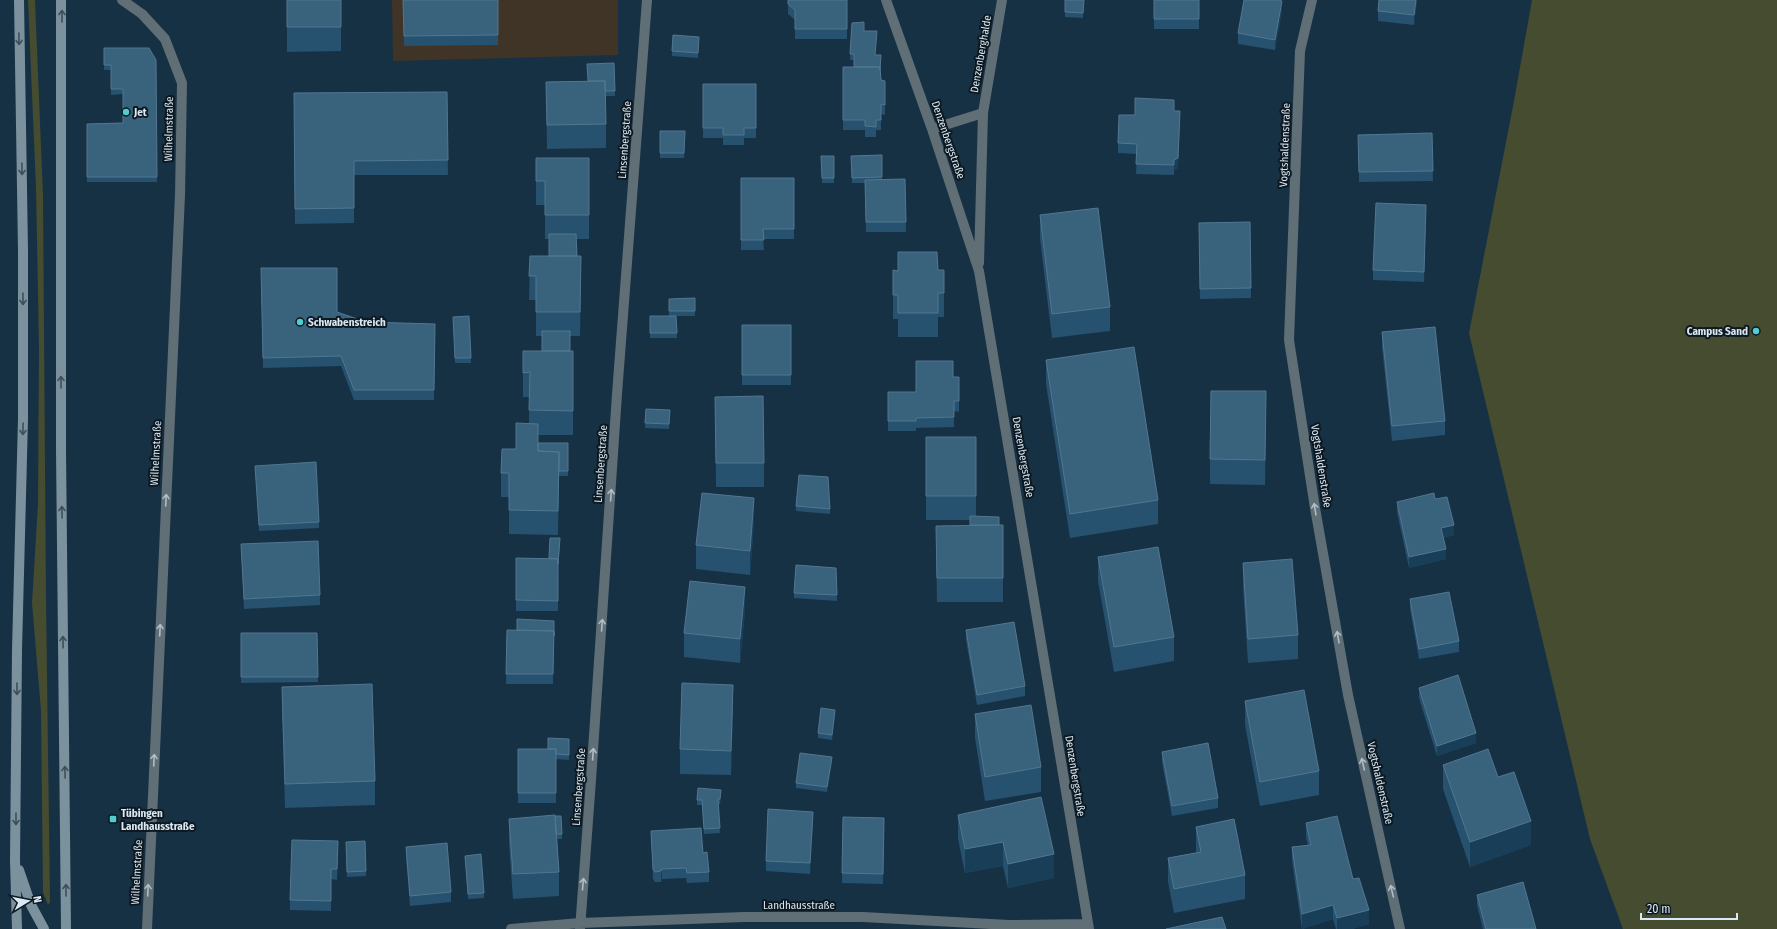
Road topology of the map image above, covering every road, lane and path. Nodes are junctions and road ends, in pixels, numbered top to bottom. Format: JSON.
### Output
{"nodes":[{"id":1,"x":19,"y":0,"type":"edge"},
{"id":2,"x":62,"y":0,"type":"edge"},
{"id":3,"x":122,"y":0,"type":"edge"},
{"id":4,"x":647,"y":0,"type":"edge"},
{"id":5,"x":886,"y":0,"type":"edge"},
{"id":6,"x":1002,"y":0,"type":"edge"},
{"id":7,"x":1312,"y":0,"type":"edge"},
{"id":8,"x":983,"y":113,"type":"junction"},
{"id":9,"x":932,"y":129,"type":"junction"},
{"id":10,"x":979,"y":271,"type":"junction"},
{"id":11,"x":15,"y":860,"type":"junction"},
{"id":12,"x":580,"y":926,"type":"edge"},
{"id":13,"x":1088,"y":927,"type":"edge"},
{"id":14,"x":18,"y":929,"type":"edge"},
{"id":15,"x":44,"y":929,"type":"edge"},
{"id":16,"x":66,"y":929,"type":"edge"},
{"id":17,"x":147,"y":929,"type":"edge"},
{"id":18,"x":511,"y":929,"type":"edge"},
{"id":19,"x":1400,"y":929,"type":"edge"}],
"edges":[{"from":1,"to":11,"type":"main road","one_way":true},
{"from":16,"to":2,"type":"main road","one_way":true},
{"from":17,"to":3,"type":"street","name":"Wilhelmstraße","one_way":true},
{"from":12,"to":4,"type":"street","name":"Linsenbergstraße","one_way":true},
{"from":5,"to":9,"type":"street","name":"Denzenbergstraße"},
{"from":6,"to":8,"type":"street","name":"Denzenberghalde"},
{"from":19,"to":7,"type":"street","name":"Vogtshaldenstraße","one_way":true},
{"from":8,"to":9,"type":"street"},
{"from":8,"to":10,"type":"street","name":"Denzenberghalde"},
{"from":9,"to":10,"type":"street","name":"Denzenbergstraße"},
{"from":10,"to":13,"type":"street","name":"Denzenbergstraße"},
{"from":11,"to":14,"type":"main road"},
{"from":11,"to":15,"type":"main road"},
{"from":12,"to":13,"type":"street","name":"Landhausstraße"},
{"from":12,"to":18,"type":"street","name":"Landhausstraße"}]}
